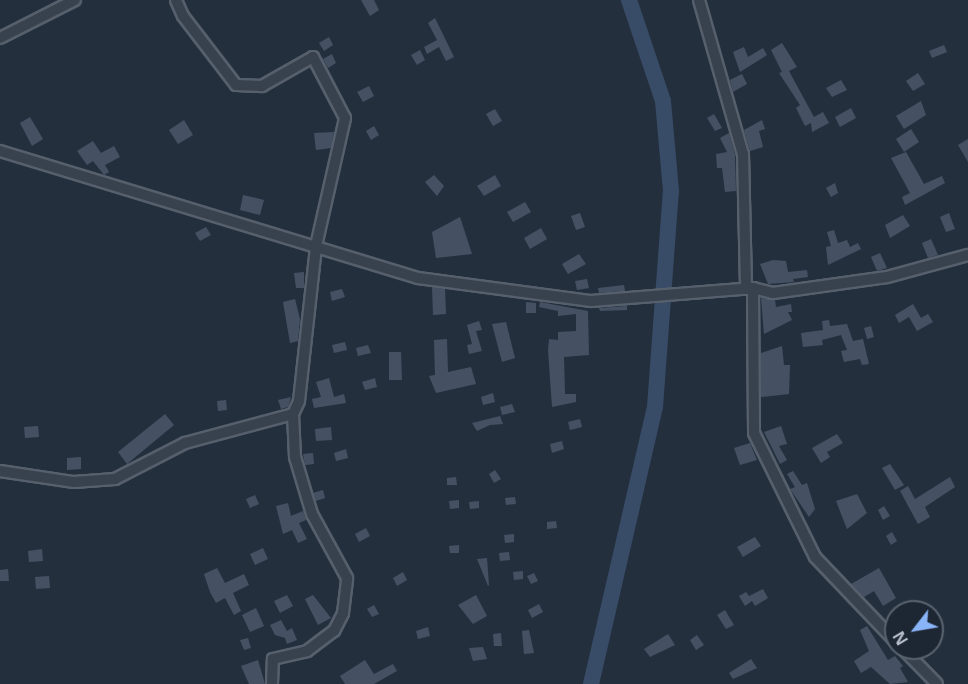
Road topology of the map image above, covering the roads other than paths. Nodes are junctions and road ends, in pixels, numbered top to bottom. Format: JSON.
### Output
{"nodes":[{"id":1,"x":75,"y":0,"type":"edge"},
{"id":2,"x":176,"y":0,"type":"edge"},
{"id":3,"x":699,"y":0,"type":"edge"},
{"id":4,"x":0,"y":38,"type":"edge"},
{"id":5,"x":0,"y":151,"type":"edge"},
{"id":6,"x":316,"y":246,"type":"junction"},
{"id":7,"x":968,"y":255,"type":"edge"},
{"id":8,"x":749,"y":288,"type":"junction"},
{"id":9,"x":293,"y":414,"type":"junction"},
{"id":10,"x":0,"y":471,"type":"edge"},
{"id":11,"x":884,"y":629,"type":"edge"},
{"id":12,"x":914,"y":660,"type":"edge"},
{"id":13,"x":272,"y":684,"type":"edge"},
{"id":14,"x":937,"y":684,"type":"edge"}],
"edges":[{"from":1,"to":4,"type":"street"},
{"from":2,"to":6,"type":"street"},
{"from":3,"to":8,"type":"street"},
{"from":5,"to":6,"type":"street"},
{"from":6,"to":8,"type":"street"},
{"from":6,"to":9,"type":"street"},
{"from":7,"to":8,"type":"street"},
{"from":8,"to":11,"type":"street"},
{"from":9,"to":10,"type":"street"},
{"from":9,"to":13,"type":"street"},
{"from":12,"to":14,"type":"street"}]}
